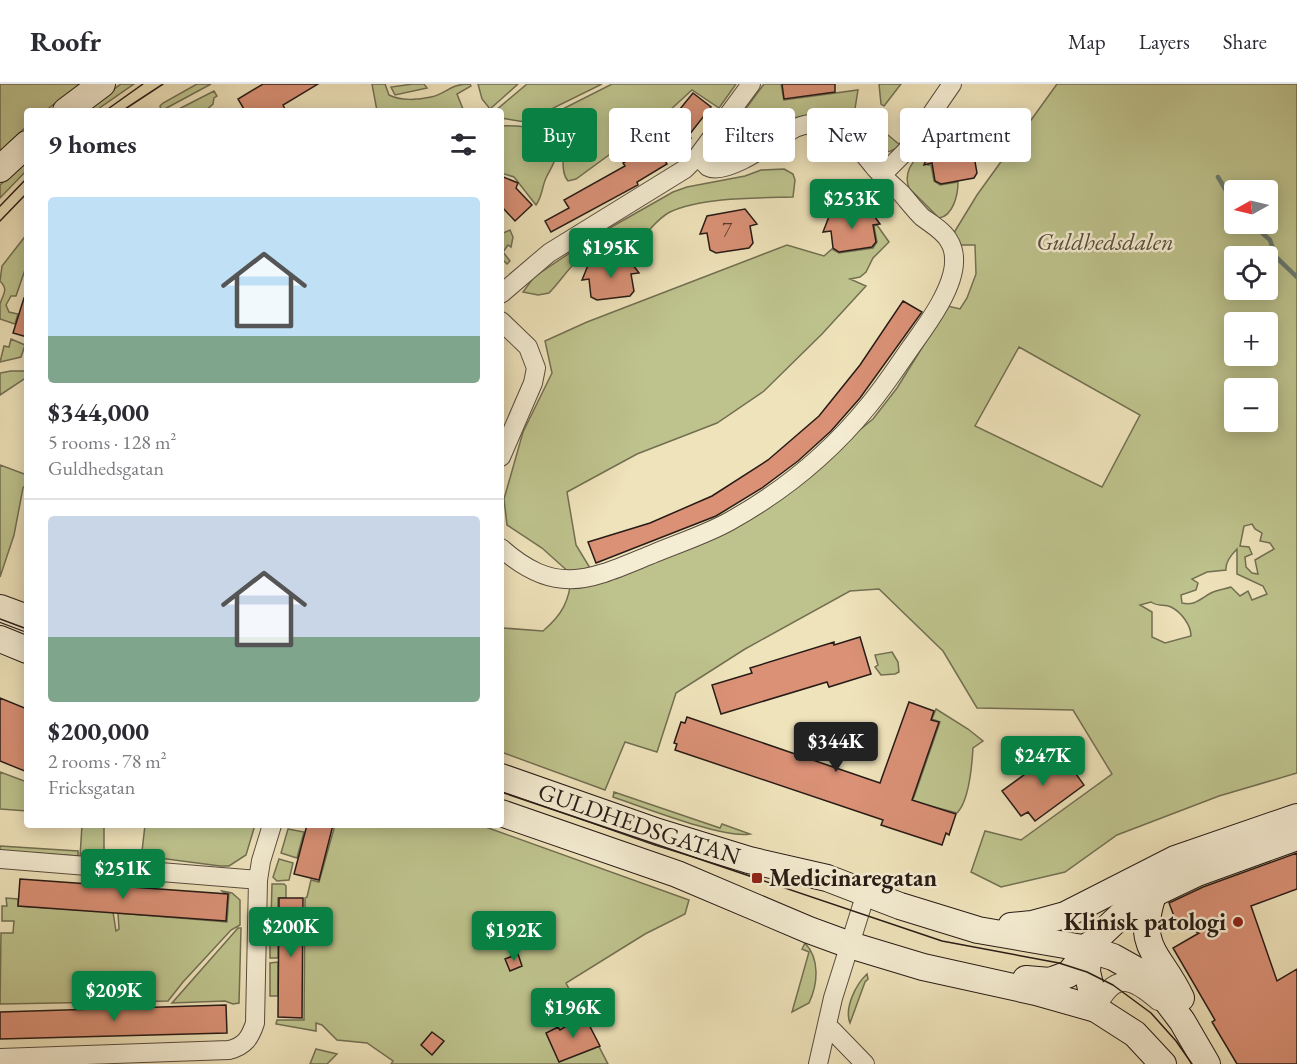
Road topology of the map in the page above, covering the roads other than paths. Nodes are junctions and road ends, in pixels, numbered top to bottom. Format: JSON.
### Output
{"nodes":[{"id":1,"x":102,"y":84,"type":"edge"},
{"id":2,"x":751,"y":84,"type":"edge"},
{"id":3,"x":952,"y":84,"type":"edge"},
{"id":4,"x":70,"y":108,"type":"edge"},
{"id":5,"x":24,"y":147,"type":"edge"},
{"id":6,"x":698,"y":156,"type":"junction"},
{"id":7,"x":0,"y":169,"type":"edge"},
{"id":8,"x":882,"y":176,"type":"junction"},
{"id":9,"x":504,"y":291,"type":"edge"},
{"id":10,"x":504,"y":324,"type":"edge"},
{"id":11,"x":504,"y":450,"type":"edge"},
{"id":12,"x":504,"y":551,"type":"edge"},
{"id":13,"x":0,"y":608,"type":"edge"},
{"id":14,"x":24,"y":617,"type":"edge"},
{"id":15,"x":0,"y":639,"type":"edge"},
{"id":16,"x":24,"y":649,"type":"edge"},
{"id":17,"x":504,"y":778,"type":"edge"},
{"id":18,"x":504,"y":814,"type":"edge"},
{"id":19,"x":1297,"y":817,"type":"edge"},
{"id":20,"x":271,"y":828,"type":"edge"},
{"id":21,"x":1297,"y":837,"type":"edge"},
{"id":22,"x":0,"y":859,"type":"edge"},
{"id":23,"x":258,"y":880,"type":"junction"},
{"id":24,"x":1155,"y":881,"type":"junction"},
{"id":25,"x":866,"y":893,"type":"junction"},
{"id":26,"x":978,"y":930,"type":"junction"},
{"id":27,"x":850,"y":945,"type":"junction"},
{"id":28,"x":1088,"y":949,"type":"junction"},
{"id":29,"x":923,"y":968,"type":"junction"},
{"id":30,"x":1096,"y":1009,"type":"junction"},
{"id":31,"x":1182,"y":1021,"type":"junction"},
{"id":32,"x":826,"y":1027,"type":"junction"},
{"id":33,"x":0,"y":1058,"type":"edge"},
{"id":34,"x":818,"y":1064,"type":"edge"},
{"id":35,"x":865,"y":1064,"type":"edge"},
{"id":36,"x":1163,"y":1064,"type":"edge"},
{"id":37,"x":1207,"y":1064,"type":"edge"},
{"id":38,"x":1212,"y":1064,"type":"edge"}],
"edges":[{"from":1,"to":4,"type":"street"},
{"from":2,"to":6,"type":"street"},
{"from":3,"to":8,"type":"street"},
{"from":5,"to":7,"type":"street"},
{"from":6,"to":8,"type":"street"},
{"from":6,"to":9,"type":"street"},
{"from":8,"to":12,"type":"street"},
{"from":10,"to":11,"type":"street"},
{"from":13,"to":14,"type":"street"},
{"from":15,"to":16,"type":"street"},
{"from":17,"to":25,"type":"street","name":"GULDHEDSGATAN"},
{"from":18,"to":27,"type":"street","name":"GULDHEDSGATAN"},
{"from":19,"to":24,"type":"street"},
{"from":20,"to":23,"type":"street"},
{"from":21,"to":24,"type":"street"},
{"from":22,"to":23,"type":"street"},
{"from":23,"to":33,"type":"street"},
{"from":24,"to":26,"type":"street"},
{"from":24,"to":28,"type":"street"},
{"from":24,"to":38,"type":"street"},
{"from":25,"to":26,"type":"street","name":"GULDHEDSGATAN"},
{"from":25,"to":27,"type":"street"},
{"from":26,"to":28,"type":"street","name":"GULDHEDSGATAN"},
{"from":27,"to":29,"type":"street","name":"GULDHEDSGATAN"},
{"from":27,"to":32,"type":"street"},
{"from":28,"to":29,"type":"street","name":"GULDHEDSGATAN"},
{"from":28,"to":30,"type":"street"},
{"from":28,"to":31,"type":"street"},
{"from":29,"to":30,"type":"street","name":"GULDHEDSGATAN"},
{"from":30,"to":31,"type":"street"},
{"from":30,"to":36,"type":"street","name":"GULDHEDSGATAN"},
{"from":31,"to":37,"type":"street"},
{"from":32,"to":34,"type":"street"},
{"from":32,"to":35,"type":"street"}]}
